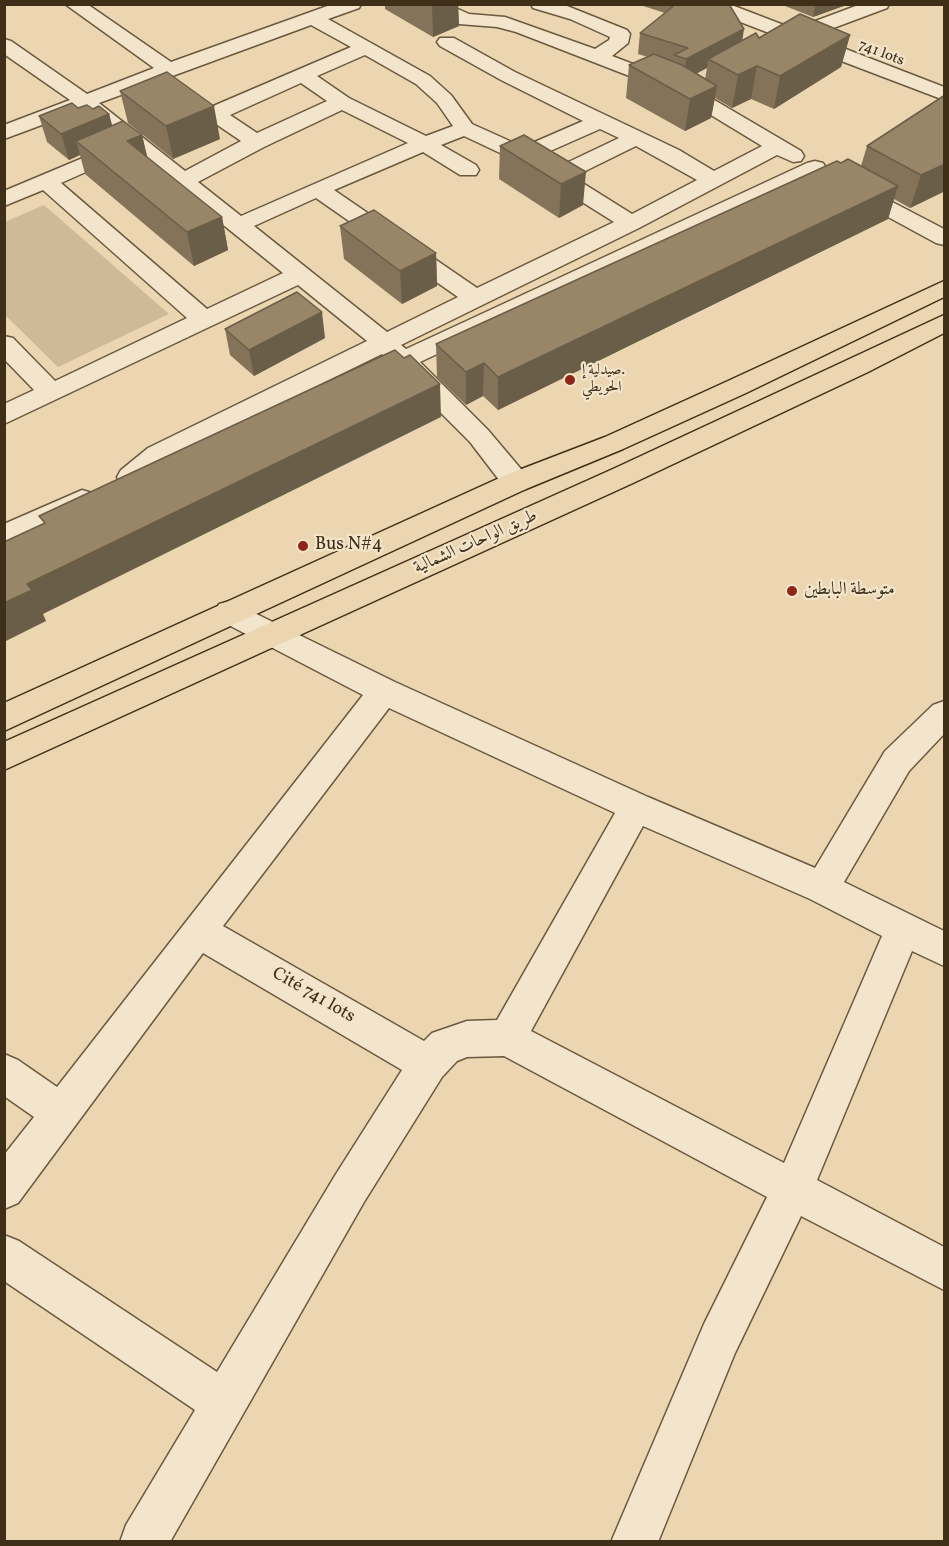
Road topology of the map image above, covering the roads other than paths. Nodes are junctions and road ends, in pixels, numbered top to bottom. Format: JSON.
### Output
{"nodes":[{"id":1,"x":75,"y":4,"type":"edge"},
{"id":2,"x":352,"y":4,"type":"edge"},
{"id":3,"x":430,"y":4,"type":"edge"},
{"id":4,"x":517,"y":4,"type":"edge"},
{"id":5,"x":540,"y":4,"type":"edge"},
{"id":6,"x":711,"y":4,"type":"edge"},
{"id":7,"x":750,"y":4,"type":"edge"},
{"id":8,"x":880,"y":4,"type":"edge"},
{"id":9,"x":313,"y":18,"type":"junction"},
{"id":10,"x":498,"y":21,"type":"junction"},
{"id":11,"x":803,"y":32,"type":"junction"},
{"id":12,"x":447,"y":42,"type":"junction"},
{"id":13,"x":4,"y":45,"type":"edge"},
{"id":14,"x":366,"y":48,"type":"junction"},
{"id":15,"x":764,"y":48,"type":"edge"},
{"id":16,"x":597,"y":57,"type":"junction"},
{"id":17,"x":394,"y":62,"type":"junction"},
{"id":18,"x":14,"y":63,"type":"edge"},
{"id":19,"x":169,"y":69,"type":"junction"},
{"id":20,"x":712,"y":74,"type":"edge"},
{"id":21,"x":302,"y":75,"type":"junction"},
{"id":22,"x":945,"y":79,"type":"edge"},
{"id":23,"x":685,"y":91,"type":"junction"},
{"id":24,"x":945,"y":94,"type":"edge"},
{"id":25,"x":84,"y":102,"type":"junction"},
{"id":26,"x":342,"y":102,"type":"junction"},
{"id":27,"x":602,"y":120,"type":"junction"},
{"id":28,"x":465,"y":128,"type":"junction"},
{"id":29,"x":4,"y":133,"type":"edge"},
{"id":30,"x":636,"y":138,"type":"junction"},
{"id":31,"x":135,"y":142,"type":"junction"},
{"id":32,"x":256,"y":142,"type":"junction"},
{"id":33,"x":427,"y":144,"type":"junction"},
{"id":34,"x":777,"y":147,"type":"junction"},
{"id":35,"x":523,"y":155,"type":"junction"},
{"id":36,"x":815,"y":168,"type":"junction"},
{"id":37,"x":468,"y":170,"type":"dead end"},
{"id":38,"x":557,"y":176,"type":"junction"},
{"id":39,"x":713,"y":180,"type":"junction"},
{"id":40,"x":183,"y":181,"type":"junction"},
{"id":41,"x":47,"y":182,"type":"junction"},
{"id":42,"x":317,"y":189,"type":"junction"},
{"id":43,"x":4,"y":199,"type":"edge"},
{"id":44,"x":631,"y":223,"type":"junction"},
{"id":45,"x":239,"y":225,"type":"junction"},
{"id":46,"x":945,"y":238,"type":"edge"},
{"id":47,"x":301,"y":274,"type":"junction"},
{"id":48,"x":945,"y":288,"type":"edge"},
{"id":49,"x":475,"y":298,"type":"junction"},
{"id":50,"x":203,"y":319,"type":"junction"},
{"id":51,"x":945,"y":323,"type":"edge"},
{"id":52,"x":385,"y":343,"type":"junction"},
{"id":53,"x":4,"y":344,"type":"edge"},
{"id":54,"x":404,"y":361,"type":"junction"},
{"id":55,"x":51,"y":392,"type":"junction"},
{"id":56,"x":4,"y":415,"type":"edge"},
{"id":57,"x":516,"y":482,"type":"junction"},
{"id":58,"x":114,"y":485,"type":"junction"},
{"id":59,"x":10,"y":524,"type":"edge"},
{"id":60,"x":230,"y":612,"type":"junction"},
{"id":61,"x":272,"y":636,"type":"junction"},
{"id":62,"x":384,"y":691,"type":"junction"},
{"id":63,"x":945,"y":714,"type":"edge"},
{"id":64,"x":4,"y":718,"type":"edge"},
{"id":65,"x":4,"y":757,"type":"edge"},
{"id":66,"x":636,"y":807,"type":"junction"},
{"id":67,"x":822,"y":888,"type":"junction"},
{"id":68,"x":903,"y":930,"type":"junction"},
{"id":69,"x":198,"y":931,"type":"junction"},
{"id":70,"x":945,"y":949,"type":"edge"},
{"id":71,"x":507,"y":1038,"type":"junction"},
{"id":72,"x":428,"y":1064,"type":"junction"},
{"id":73,"x":4,"y":1073,"type":"edge"},
{"id":74,"x":61,"y":1113,"type":"junction"},
{"id":75,"x":794,"y":1187,"type":"junction"},
{"id":76,"x":4,"y":1189,"type":"edge"},
{"id":77,"x":4,"y":1256,"type":"edge"},
{"id":78,"x":945,"y":1269,"type":"edge"},
{"id":79,"x":222,"y":1402,"type":"junction"},
{"id":80,"x":143,"y":1542,"type":"edge"},
{"id":81,"x":634,"y":1542,"type":"edge"}],
"edges":[{"from":1,"to":19,"type":"street"},
{"from":2,"to":9,"type":"street"},
{"from":3,"to":10,"type":"street"},
{"from":4,"to":10,"type":"street"},
{"from":5,"to":16,"type":"street"},
{"from":6,"to":11,"type":"street"},
{"from":7,"to":11,"type":"street","name":"741 lots"},
{"from":8,"to":11,"type":"street"},
{"from":9,"to":14,"type":"street"},
{"from":9,"to":19,"type":"street"},
{"from":10,"to":12,"type":"street"},
{"from":10,"to":16,"type":"street"},
{"from":11,"to":15,"type":"street"},
{"from":11,"to":22,"type":"street","name":"741 lots"},
{"from":11,"to":24,"type":"street"},
{"from":12,"to":17,"type":"street"},
{"from":12,"to":27,"type":"street"},
{"from":13,"to":18,"type":"street"},
{"from":14,"to":17,"type":"street"},
{"from":14,"to":21,"type":"street"},
{"from":16,"to":23,"type":"street"},
{"from":17,"to":28,"type":"street"},
{"from":18,"to":25,"type":"street"},
{"from":19,"to":25,"type":"street"},
{"from":20,"to":23,"type":"street"},
{"from":21,"to":26,"type":"street"},
{"from":21,"to":32,"type":"street"},
{"from":23,"to":34,"type":"street"},
{"from":25,"to":29,"type":"street"},
{"from":25,"to":31,"type":"street"},
{"from":26,"to":32,"type":"street"},
{"from":26,"to":33,"type":"street"},
{"from":27,"to":30,"type":"street"},
{"from":27,"to":35,"type":"street"},
{"from":28,"to":33,"type":"street"},
{"from":28,"to":35,"type":"street"},
{"from":30,"to":38,"type":"street"},
{"from":30,"to":39,"type":"street"},
{"from":31,"to":40,"type":"street"},
{"from":31,"to":41,"type":"street"},
{"from":32,"to":40,"type":"street"},
{"from":33,"to":37,"type":"street"},
{"from":33,"to":42,"type":"street"},
{"from":34,"to":36,"type":"street"},
{"from":34,"to":39,"type":"street"},
{"from":35,"to":38,"type":"street"},
{"from":36,"to":46,"type":"street"},
{"from":36,"to":54,"type":"street"},
{"from":38,"to":44,"type":"street"},
{"from":39,"to":44,"type":"street"},
{"from":40,"to":45,"type":"street"},
{"from":41,"to":43,"type":"street"},
{"from":41,"to":50,"type":"street"},
{"from":42,"to":45,"type":"street"},
{"from":42,"to":49,"type":"street"},
{"from":44,"to":49,"type":"street"},
{"from":45,"to":47,"type":"street"},
{"from":47,"to":50,"type":"street"},
{"from":47,"to":52,"type":"street"},
{"from":48,"to":57,"type":"main road"},
{"from":49,"to":52,"type":"street"},
{"from":50,"to":55,"type":"street"},
{"from":51,"to":61,"type":"main road","name":"طريق الواحات الشمالية"},
{"from":52,"to":54,"type":"street"},
{"from":52,"to":58,"type":"street"},
{"from":53,"to":55,"type":"street"},
{"from":54,"to":57,"type":"street"},
{"from":54,"to":58,"type":"street"},
{"from":55,"to":56,"type":"street"},
{"from":57,"to":60,"type":"main road"},
{"from":58,"to":59,"type":"street"},
{"from":60,"to":61,"type":"street"},
{"from":60,"to":64,"type":"main road"},
{"from":61,"to":62,"type":"street"},
{"from":61,"to":65,"type":"main road","name":"طريق الواحات الشمالية"},
{"from":62,"to":66,"type":"street"},
{"from":62,"to":69,"type":"street"},
{"from":63,"to":67,"type":"street"},
{"from":66,"to":67,"type":"street"},
{"from":66,"to":71,"type":"street"},
{"from":67,"to":68,"type":"street"},
{"from":68,"to":70,"type":"street"},
{"from":68,"to":75,"type":"street"},
{"from":69,"to":72,"type":"street","name":"Cité 741 lots"},
{"from":69,"to":74,"type":"street"},
{"from":71,"to":72,"type":"street"},
{"from":71,"to":75,"type":"street"},
{"from":72,"to":79,"type":"street"},
{"from":73,"to":74,"type":"street"},
{"from":74,"to":76,"type":"street"},
{"from":75,"to":78,"type":"street"},
{"from":75,"to":81,"type":"street"},
{"from":77,"to":79,"type":"street"},
{"from":79,"to":80,"type":"street"}]}
